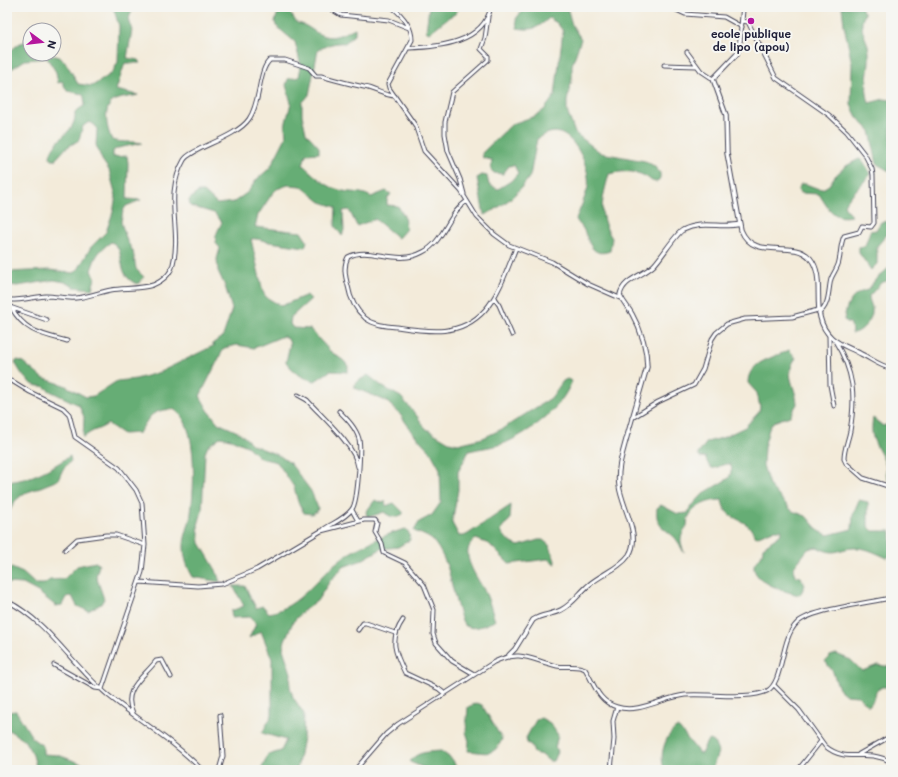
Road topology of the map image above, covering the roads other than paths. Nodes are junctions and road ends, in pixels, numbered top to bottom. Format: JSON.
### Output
{"nodes":[{"id":1,"x":328,"y":7,"type":"edge"},
{"id":2,"x":392,"y":7,"type":"edge"},
{"id":3,"x":492,"y":7,"type":"edge"},
{"id":4,"x":670,"y":7,"type":"edge"},
{"id":5,"x":743,"y":7,"type":"edge"},
{"id":6,"x":488,"y":17,"type":"junction"},
{"id":7,"x":742,"y":21,"type":"junction"},
{"id":8,"x":742,"y":27,"type":"junction"},
{"id":9,"x":409,"y":28,"type":"junction"},
{"id":10,"x":409,"y":48,"type":"junction"},
{"id":11,"x":687,"y":52,"type":"dead end"},
{"id":12,"x":664,"y":64,"type":"dead end"},
{"id":13,"x":697,"y":66,"type":"junction"},
{"id":14,"x":713,"y":79,"type":"junction"},
{"id":15,"x":395,"y":96,"type":"junction"},
{"id":16,"x":465,"y":197,"type":"junction"},
{"id":17,"x":467,"y":201,"type":"junction"},
{"id":18,"x":740,"y":224,"type":"junction"},
{"id":19,"x":516,"y":248,"type":"junction"},
{"id":20,"x":494,"y":298,"type":"junction"},
{"id":21,"x":622,"y":299,"type":"junction"},
{"id":22,"x":7,"y":300,"type":"edge"},
{"id":23,"x":9,"y":306,"type":"edge"},
{"id":24,"x":818,"y":312,"type":"junction"},
{"id":25,"x":47,"y":320,"type":"dead end"},
{"id":26,"x":512,"y":335,"type":"dead end"},
{"id":27,"x":830,"y":336,"type":"junction"},
{"id":28,"x":67,"y":341,"type":"dead end"},
{"id":29,"x":835,"y":341,"type":"junction"},
{"id":30,"x":891,"y":368,"type":"edge"},
{"id":31,"x":7,"y":378,"type":"edge"},
{"id":32,"x":298,"y":394,"type":"dead end"},
{"id":33,"x":834,"y":406,"type":"dead end"},
{"id":34,"x":340,"y":411,"type":"dead end"},
{"id":35,"x":632,"y":418,"type":"junction"},
{"id":36,"x":358,"y":469,"type":"junction"},
{"id":37,"x":891,"y":487,"type":"edge"},
{"id":38,"x":352,"y":510,"type":"junction"},
{"id":39,"x":358,"y":521,"type":"junction"},
{"id":40,"x":321,"y":531,"type":"junction"},
{"id":41,"x":145,"y":545,"type":"junction"},
{"id":42,"x":65,"y":550,"type":"dead end"},
{"id":43,"x":139,"y":582,"type":"junction"},
{"id":44,"x":891,"y":598,"type":"edge"},
{"id":45,"x":7,"y":601,"type":"edge"},
{"id":46,"x":403,"y":620,"type":"dead end"},
{"id":47,"x":358,"y":630,"type":"dead end"},
{"id":48,"x":395,"y":633,"type":"junction"},
{"id":49,"x":509,"y":655,"type":"junction"},
{"id":50,"x":54,"y":665,"type":"dead end"},
{"id":51,"x":474,"y":674,"type":"junction"},
{"id":52,"x":171,"y":677,"type":"dead end"},
{"id":53,"x":774,"y":685,"type":"junction"},
{"id":54,"x":102,"y":689,"type":"junction"},
{"id":55,"x":445,"y":694,"type":"junction"},
{"id":56,"x":617,"y":708,"type":"junction"},
{"id":57,"x":134,"y":714,"type":"junction"},
{"id":58,"x":220,"y":715,"type":"dead end"},
{"id":59,"x":891,"y":736,"type":"edge"},
{"id":60,"x":821,"y":741,"type":"junction"},
{"id":61,"x":857,"y":755,"type":"junction"},
{"id":62,"x":891,"y":762,"type":"edge"},
{"id":63,"x":202,"y":770,"type":"edge"},
{"id":64,"x":219,"y":770,"type":"edge"},
{"id":65,"x":355,"y":770,"type":"edge"},
{"id":66,"x":611,"y":770,"type":"edge"},
{"id":67,"x":798,"y":770,"type":"edge"}],
"edges":[{"from":1,"to":9,"type":"street"},
{"from":2,"to":9,"type":"street"},
{"from":3,"to":6,"type":"street"},
{"from":4,"to":8,"type":"street"},
{"from":5,"to":7,"type":"street"},
{"from":6,"to":10,"type":"street"},
{"from":6,"to":16,"type":"street"},
{"from":7,"to":8,"type":"street"},
{"from":7,"to":24,"type":"street"},
{"from":8,"to":14,"type":"street"},
{"from":9,"to":10,"type":"street"},
{"from":10,"to":15,"type":"street"},
{"from":11,"to":13,"type":"street"},
{"from":12,"to":13,"type":"street"},
{"from":13,"to":14,"type":"street"},
{"from":14,"to":18,"type":"street"},
{"from":15,"to":16,"type":"street"},
{"from":15,"to":22,"type":"street"},
{"from":16,"to":17,"type":"street"},
{"from":17,"to":19,"type":"street"},
{"from":17,"to":20,"type":"street"},
{"from":18,"to":21,"type":"street"},
{"from":18,"to":24,"type":"street"},
{"from":19,"to":20,"type":"street"},
{"from":19,"to":21,"type":"street"},
{"from":20,"to":26,"type":"street"},
{"from":21,"to":35,"type":"street"},
{"from":23,"to":25,"type":"street"},
{"from":23,"to":28,"type":"street"},
{"from":24,"to":27,"type":"street"},
{"from":24,"to":35,"type":"street"},
{"from":27,"to":29,"type":"street"},
{"from":27,"to":33,"type":"street"},
{"from":29,"to":30,"type":"street"},
{"from":29,"to":37,"type":"street"},
{"from":31,"to":41,"type":"street"},
{"from":32,"to":36,"type":"street"},
{"from":34,"to":36,"type":"street"},
{"from":35,"to":49,"type":"street"},
{"from":36,"to":38,"type":"street"},
{"from":38,"to":39,"type":"street"},
{"from":38,"to":40,"type":"street"},
{"from":39,"to":40,"type":"street"},
{"from":39,"to":51,"type":"street"},
{"from":40,"to":43,"type":"street"},
{"from":41,"to":42,"type":"street"},
{"from":41,"to":43,"type":"street"},
{"from":43,"to":54,"type":"street"},
{"from":44,"to":53,"type":"street"},
{"from":45,"to":54,"type":"street"},
{"from":46,"to":48,"type":"street"},
{"from":47,"to":48,"type":"street"},
{"from":48,"to":55,"type":"street"},
{"from":49,"to":51,"type":"street"},
{"from":49,"to":56,"type":"street"},
{"from":50,"to":54,"type":"street"},
{"from":51,"to":55,"type":"street"},
{"from":52,"to":57,"type":"street"},
{"from":53,"to":56,"type":"street"},
{"from":53,"to":60,"type":"street"},
{"from":54,"to":57,"type":"street"},
{"from":55,"to":65,"type":"street"},
{"from":56,"to":66,"type":"street"},
{"from":57,"to":63,"type":"street"},
{"from":58,"to":64,"type":"street"},
{"from":59,"to":61,"type":"street"},
{"from":60,"to":61,"type":"street"},
{"from":60,"to":67,"type":"street"},
{"from":61,"to":62,"type":"street"}]}
